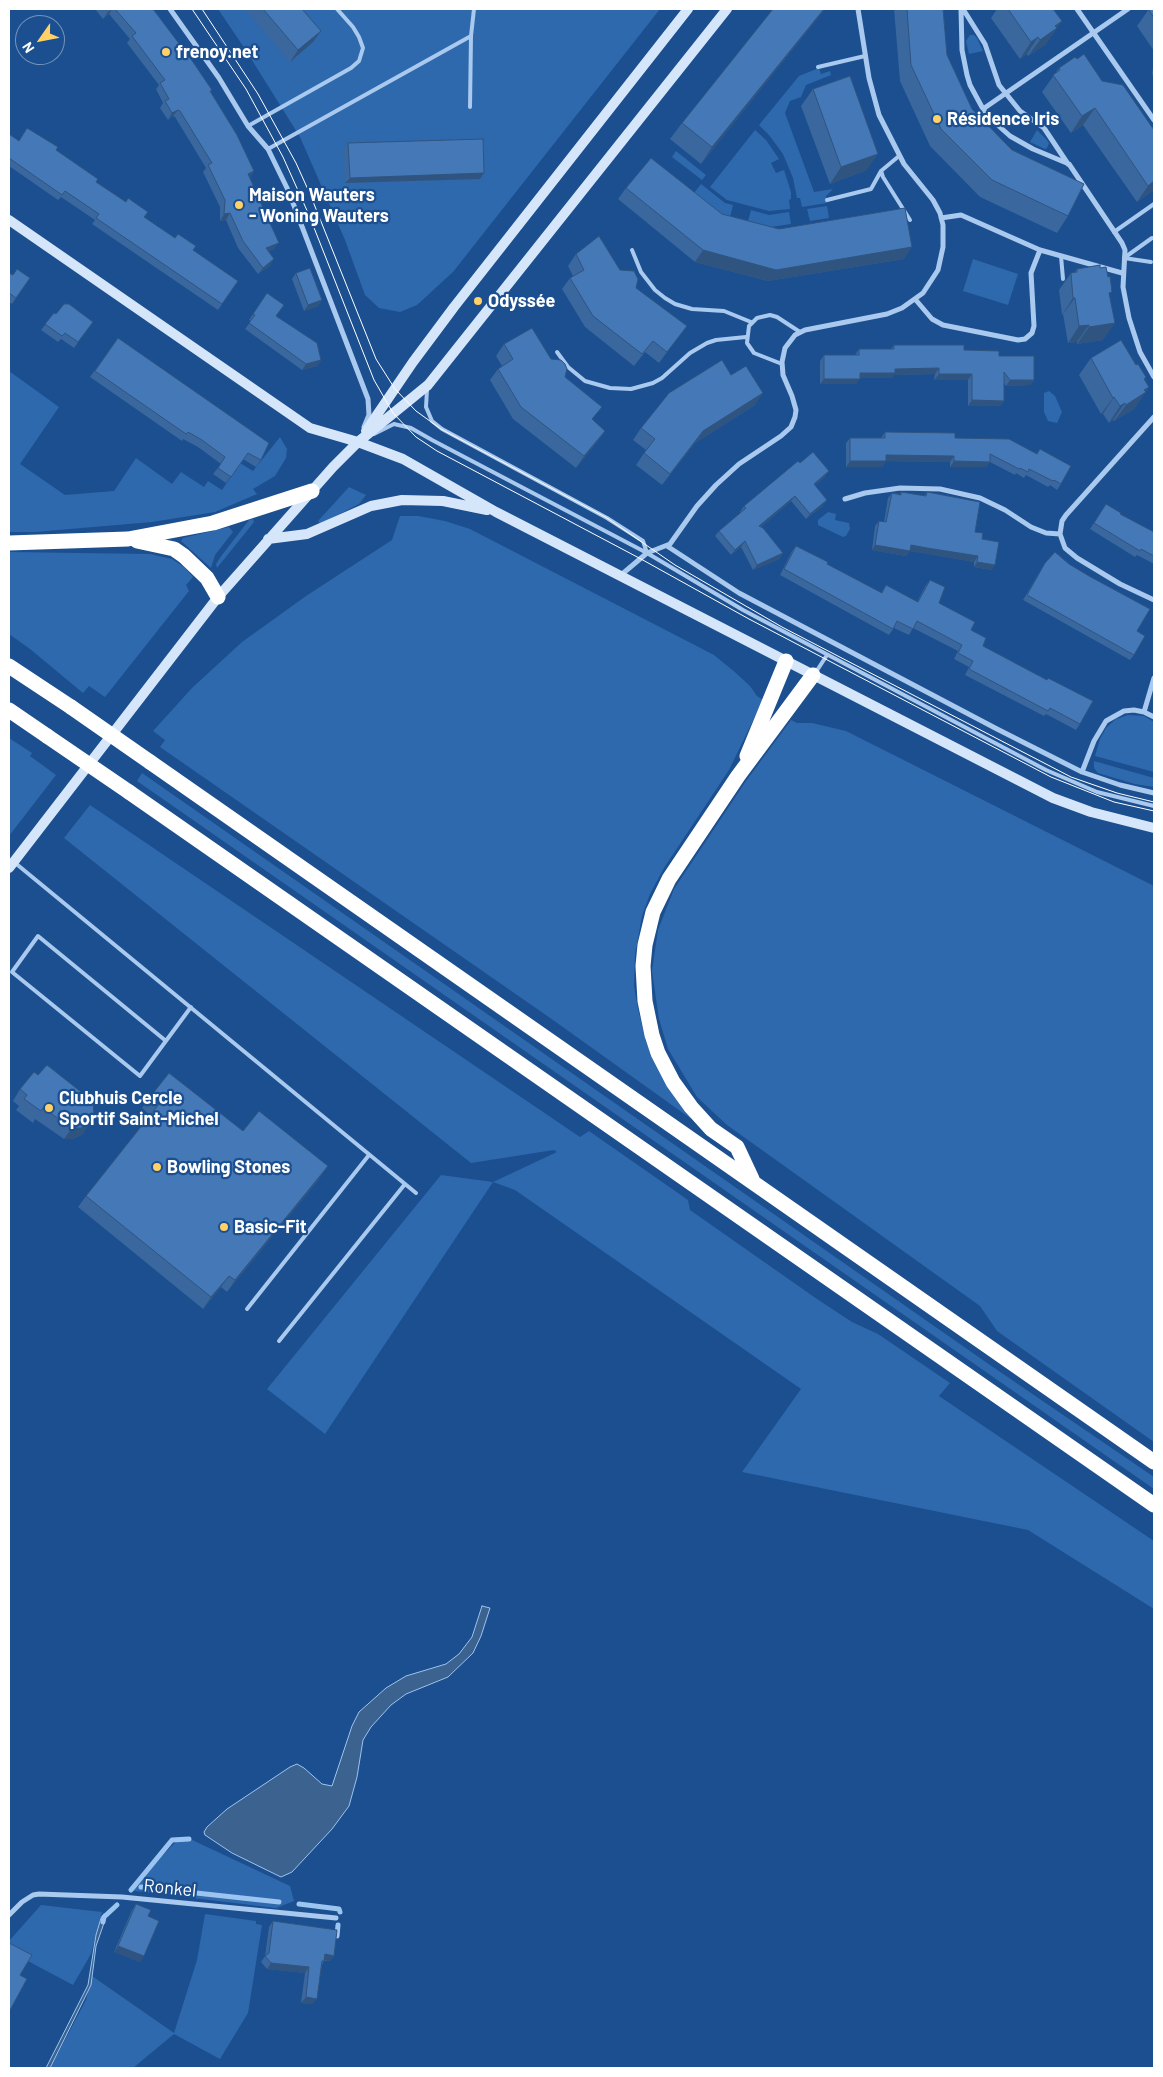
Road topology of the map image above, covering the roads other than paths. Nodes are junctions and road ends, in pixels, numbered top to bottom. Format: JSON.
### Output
{"nodes":[{"id":1,"x":170,"y":9,"type":"edge"},
{"id":2,"x":337,"y":9,"type":"edge"},
{"id":3,"x":474,"y":9,"type":"edge"},
{"id":4,"x":688,"y":9,"type":"edge"},
{"id":5,"x":728,"y":9,"type":"edge"},
{"id":6,"x":858,"y":9,"type":"edge"},
{"id":7,"x":962,"y":9,"type":"edge"},
{"id":8,"x":1077,"y":9,"type":"edge"},
{"id":9,"x":1128,"y":9,"type":"edge"},
{"id":10,"x":1094,"y":33,"type":"junction"},
{"id":11,"x":471,"y":36,"type":"junction"},
{"id":12,"x":865,"y":56,"type":"junction"},
{"id":13,"x":818,"y":66,"type":"dead end"},
{"id":14,"x":1005,"y":94,"type":"junction"},
{"id":15,"x":470,"y":107,"type":"dead end"},
{"id":16,"x":983,"y":109,"type":"junction"},
{"id":17,"x":1154,"y":120,"type":"edge"},
{"id":18,"x":248,"y":126,"type":"junction"},
{"id":19,"x":268,"y":149,"type":"junction"},
{"id":20,"x":900,"y":156,"type":"junction"},
{"id":21,"x":1069,"y":164,"type":"junction"},
{"id":22,"x":881,"y":171,"type":"junction"},
{"id":23,"x":827,"y":200,"type":"dead end"},
{"id":24,"x":1154,"y":204,"type":"edge"},
{"id":25,"x":941,"y":218,"type":"junction"},
{"id":26,"x":9,"y":220,"type":"edge"},
{"id":27,"x":910,"y":220,"type":"dead end"},
{"id":28,"x":1114,"y":232,"type":"junction"},
{"id":29,"x":1152,"y":238,"type":"dead end"},
{"id":30,"x":632,"y":250,"type":"dead end"},
{"id":31,"x":1040,"y":250,"type":"junction"},
{"id":32,"x":1061,"y":256,"type":"junction"},
{"id":33,"x":1124,"y":258,"type":"junction"},
{"id":34,"x":1151,"y":262,"type":"dead end"},
{"id":35,"x":1122,"y":273,"type":"junction"},
{"id":36,"x":1064,"y":279,"type":"dead end"},
{"id":37,"x":915,"y":299,"type":"junction"},
{"id":38,"x":752,"y":322,"type":"junction"},
{"id":39,"x":800,"y":332,"type":"junction"},
{"id":40,"x":746,"y":337,"type":"junction"},
{"id":41,"x":557,"y":352,"type":"dead end"},
{"id":42,"x":782,"y":364,"type":"junction"},
{"id":43,"x":1154,"y":377,"type":"edge"},
{"id":44,"x":428,"y":385,"type":"junction"},
{"id":45,"x":1154,"y":417,"type":"edge"},
{"id":46,"x":358,"y":442,"type":"junction"},
{"id":47,"x":312,"y":491,"type":"junction"},
{"id":48,"x":845,"y":499,"type":"dead end"},
{"id":49,"x":496,"y":512,"type":"junction"},
{"id":50,"x":1060,"y":534,"type":"junction"},
{"id":51,"x":128,"y":539,"type":"junction"},
{"id":52,"x":268,"y":539,"type":"junction"},
{"id":53,"x":9,"y":543,"type":"edge"},
{"id":54,"x":667,"y":546,"type":"junction"},
{"id":55,"x":647,"y":553,"type":"junction"},
{"id":56,"x":620,"y":576,"type":"junction"},
{"id":57,"x":218,"y":597,"type":"junction"},
{"id":58,"x":1154,"y":600,"type":"edge"},
{"id":59,"x":827,"y":655,"type":"junction"},
{"id":60,"x":786,"y":661,"type":"junction"},
{"id":61,"x":9,"y":666,"type":"edge"},
{"id":62,"x":813,"y":675,"type":"junction"},
{"id":63,"x":1154,"y":678,"type":"edge"},
{"id":64,"x":9,"y":710,"type":"edge"},
{"id":65,"x":1144,"y":712,"type":"junction"},
{"id":66,"x":1154,"y":717,"type":"edge"},
{"id":67,"x":1082,"y":772,"type":"junction"},
{"id":68,"x":738,"y":776,"type":"junction"},
{"id":69,"x":1154,"y":793,"type":"edge"},
{"id":70,"x":1154,"y":806,"type":"edge"},
{"id":71,"x":1154,"y":828,"type":"edge"},
{"id":72,"x":11,"y":865,"type":"edge"},
{"id":73,"x":191,"y":1007,"type":"junction"},
{"id":74,"x":166,"y":1041,"type":"junction"},
{"id":75,"x":369,"y":1155,"type":"junction"},
{"id":76,"x":753,"y":1180,"type":"junction"},
{"id":77,"x":405,"y":1184,"type":"junction"},
{"id":78,"x":416,"y":1193,"type":"dead end"},
{"id":79,"x":247,"y":1309,"type":"dead end"},
{"id":80,"x":279,"y":1341,"type":"dead end"},
{"id":81,"x":1154,"y":1462,"type":"edge"},
{"id":82,"x":1154,"y":1505,"type":"edge"},
{"id":83,"x":9,"y":1916,"type":"edge"},
{"id":84,"x":336,"y":1918,"type":"dead end"}],
"edges":[{"from":1,"to":18,"type":"street"},
{"from":2,"to":18,"type":"lane"},
{"from":3,"to":11,"type":"lane"},
{"from":4,"to":46,"type":"main road"},
{"from":5,"to":44,"type":"main road"},
{"from":6,"to":12,"type":"street"},
{"from":7,"to":14,"type":"street"},
{"from":7,"to":16,"type":"street"},
{"from":8,"to":10,"type":"street"},
{"from":9,"to":10,"type":"street"},
{"from":10,"to":14,"type":"street"},
{"from":10,"to":17,"type":"street"},
{"from":11,"to":15,"type":"lane"},
{"from":11,"to":19,"type":"lane"},
{"from":12,"to":13,"type":"lane"},
{"from":12,"to":20,"type":"street"},
{"from":14,"to":16,"type":"street"},
{"from":14,"to":21,"type":"street"},
{"from":16,"to":21,"type":"street"},
{"from":18,"to":19,"type":"street"},
{"from":19,"to":46,"type":"street"},
{"from":20,"to":22,"type":"lane"},
{"from":20,"to":25,"type":"street"},
{"from":21,"to":28,"type":"street"},
{"from":22,"to":23,"type":"lane"},
{"from":22,"to":27,"type":"lane"},
{"from":24,"to":28,"type":"lane"},
{"from":25,"to":31,"type":"street"},
{"from":25,"to":37,"type":"street"},
{"from":26,"to":46,"type":"main road"},
{"from":28,"to":33,"type":"street"},
{"from":29,"to":33,"type":"lane"},
{"from":30,"to":38,"type":"lane"},
{"from":31,"to":32,"type":"street"},
{"from":31,"to":37,"type":"street"},
{"from":32,"to":35,"type":"street"},
{"from":32,"to":36,"type":"lane"},
{"from":33,"to":34,"type":"lane"},
{"from":33,"to":35,"type":"street"},
{"from":35,"to":43,"type":"street"},
{"from":37,"to":39,"type":"street"},
{"from":38,"to":39,"type":"lane"},
{"from":38,"to":40,"type":"lane"},
{"from":39,"to":42,"type":"street"},
{"from":40,"to":41,"type":"lane"},
{"from":40,"to":42,"type":"lane"},
{"from":42,"to":54,"type":"street"},
{"from":44,"to":46,"type":"main road"},
{"from":44,"to":55,"type":"lane"},
{"from":45,"to":50,"type":"street"},
{"from":46,"to":47,"type":"main road"},
{"from":46,"to":49,"type":"main road"},
{"from":46,"to":55,"type":"lane"},
{"from":47,"to":51,"type":"highway"},
{"from":47,"to":52,"type":"main road"},
{"from":48,"to":50,"type":"street"},
{"from":49,"to":52,"type":"main road"},
{"from":49,"to":56,"type":"main road"},
{"from":50,"to":58,"type":"street"},
{"from":51,"to":53,"type":"highway"},
{"from":51,"to":57,"type":"highway"},
{"from":52,"to":57,"type":"main road"},
{"from":54,"to":55,"type":"street"},
{"from":54,"to":67,"type":"street"},
{"from":55,"to":56,"type":"street"},
{"from":55,"to":59,"type":"lane"},
{"from":56,"to":60,"type":"main road"},
{"from":57,"to":72,"type":"main road"},
{"from":59,"to":62,"type":"lane"},
{"from":59,"to":70,"type":"lane"},
{"from":60,"to":62,"type":"main road"},
{"from":60,"to":68,"type":"highway"},
{"from":61,"to":76,"type":"highway","bridge":true},
{"from":62,"to":68,"type":"highway"},
{"from":62,"to":71,"type":"main road"},
{"from":63,"to":65,"type":"street"},
{"from":64,"to":82,"type":"highway","bridge":true},
{"from":65,"to":66,"type":"street"},
{"from":65,"to":67,"type":"street"},
{"from":67,"to":69,"type":"street"},
{"from":68,"to":76,"type":"highway"},
{"from":72,"to":73,"type":"lane"},
{"from":73,"to":74,"type":"lane"},
{"from":73,"to":75,"type":"lane"},
{"from":74,"to":74,"type":"lane"},
{"from":75,"to":77,"type":"lane"},
{"from":75,"to":79,"type":"lane"},
{"from":76,"to":81,"type":"highway"},
{"from":77,"to":78,"type":"lane"},
{"from":77,"to":80,"type":"lane"},
{"from":83,"to":84,"type":"street","name":"Ronkel"}]}
